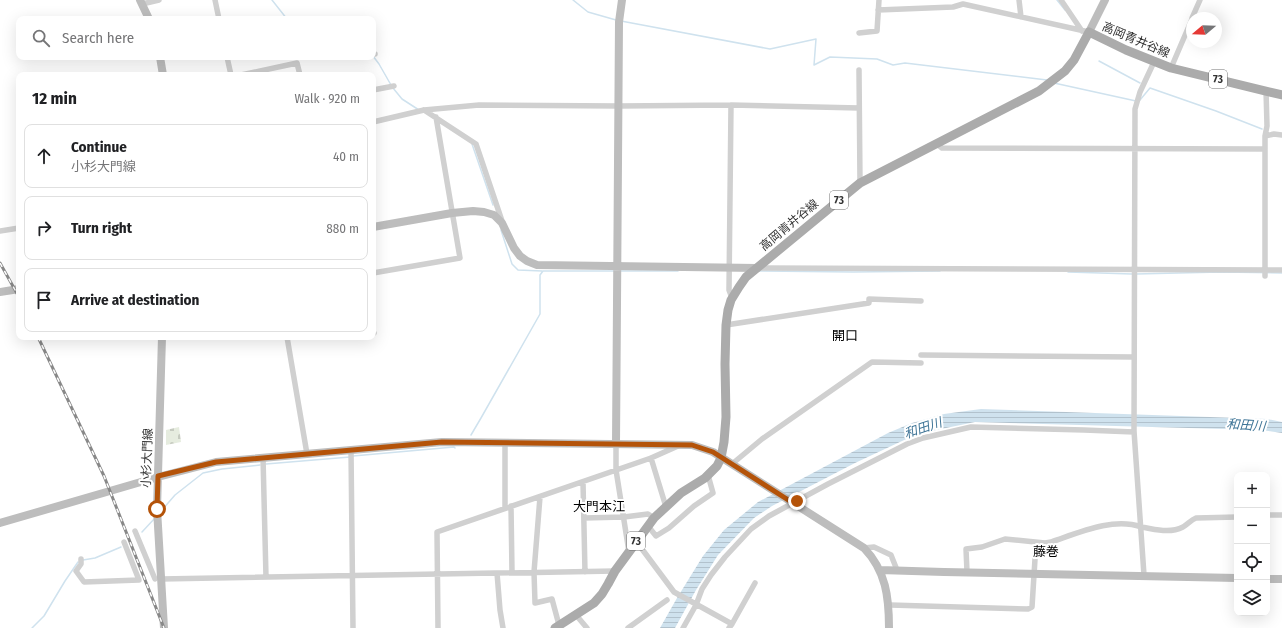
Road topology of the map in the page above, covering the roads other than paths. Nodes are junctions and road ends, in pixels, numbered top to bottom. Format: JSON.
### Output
{"nodes":[{"id":1,"x":159,"y":0,"type":"edge"},
{"id":2,"x":215,"y":0,"type":"edge"},
{"id":3,"x":622,"y":0,"type":"edge"},
{"id":4,"x":879,"y":0,"type":"edge"},
{"id":5,"x":952,"y":0,"type":"edge"},
{"id":6,"x":1020,"y":0,"type":"edge"},
{"id":7,"x":1061,"y":0,"type":"edge"},
{"id":8,"x":1105,"y":0,"type":"edge"},
{"id":9,"x":1200,"y":0,"type":"edge"},
{"id":10,"x":141,"y":2,"type":"edge"},
{"id":11,"x":953,"y":7,"type":"junction"},
{"id":12,"x":878,"y":10,"type":"junction"},
{"id":13,"x":1195,"y":12,"type":"edge"},
{"id":14,"x":148,"y":16,"type":"edge"},
{"id":15,"x":218,"y":16,"type":"edge"},
{"id":16,"x":1021,"y":17,"type":"junction"},
{"id":17,"x":1085,"y":31,"type":"junction"},
{"id":18,"x":1186,"y":32,"type":"edge"},
{"id":19,"x":859,"y":33,"type":"dead end"},
{"id":20,"x":160,"y":60,"type":"edge"},
{"id":21,"x":228,"y":60,"type":"edge"},
{"id":22,"x":1154,"y":62,"type":"junction"},
{"id":23,"x":1171,"y":68,"type":"junction"},
{"id":24,"x":859,"y":70,"type":"dead end"},
{"id":25,"x":162,"y":72,"type":"edge"},
{"id":26,"x":230,"y":72,"type":"edge"},
{"id":27,"x":255,"y":72,"type":"edge"},
{"id":28,"x":299,"y":72,"type":"edge"},
{"id":29,"x":394,"y":86,"type":"dead end"},
{"id":30,"x":376,"y":89,"type":"edge"},
{"id":31,"x":1266,"y":90,"type":"junction"},
{"id":32,"x":1282,"y":95,"type":"edge"},
{"id":33,"x":731,"y":105,"type":"junction"},
{"id":34,"x":619,"y":106,"type":"junction"},
{"id":35,"x":859,"y":108,"type":"junction"},
{"id":36,"x":424,"y":110,"type":"junction"},
{"id":37,"x":436,"y":117,"type":"junction"},
{"id":38,"x":376,"y":121,"type":"edge"},
{"id":39,"x":1282,"y":135,"type":"edge"},
{"id":40,"x":1265,"y":136,"type":"junction"},
{"id":41,"x":936,"y":144,"type":"junction"},
{"id":42,"x":1135,"y":148,"type":"junction"},
{"id":43,"x":1265,"y":149,"type":"junction"},
{"id":44,"x":860,"y":183,"type":"junction"},
{"id":45,"x":452,"y":213,"type":"junction"},
{"id":46,"x":502,"y":223,"type":"junction"},
{"id":47,"x":376,"y":227,"type":"edge"},
{"id":48,"x":16,"y":228,"type":"edge"},
{"id":49,"x":0,"y":231,"type":"edge"},
{"id":50,"x":618,"y":266,"type":"junction"},
{"id":51,"x":729,"y":267,"type":"junction"},
{"id":52,"x":757,"y":268,"type":"junction"},
{"id":53,"x":1134,"y":269,"type":"junction"},
{"id":54,"x":1265,"y":269,"type":"junction"},
{"id":55,"x":1282,"y":270,"type":"edge"},
{"id":56,"x":376,"y":272,"type":"edge"},
{"id":57,"x":1265,"y":276,"type":"dead end"},
{"id":58,"x":16,"y":289,"type":"edge"},
{"id":59,"x":0,"y":292,"type":"edge"},
{"id":60,"x":732,"y":298,"type":"junction"},
{"id":61,"x":921,"y":301,"type":"dead end"},
{"id":62,"x":726,"y":325,"type":"junction"},
{"id":63,"x":162,"y":340,"type":"edge"},
{"id":64,"x":288,"y":340,"type":"edge"},
{"id":65,"x":921,"y":355,"type":"dead end"},
{"id":66,"x":1134,"y":357,"type":"junction"},
{"id":67,"x":921,"y":363,"type":"dead end"},
{"id":68,"x":1134,"y":432,"type":"junction"},
{"id":69,"x":505,"y":442,"type":"junction"},
{"id":70,"x":616,"y":444,"type":"junction"},
{"id":71,"x":682,"y":444,"type":"junction"},
{"id":72,"x":351,"y":450,"type":"junction"},
{"id":73,"x":307,"y":454,"type":"junction"},
{"id":74,"x":262,"y":457,"type":"junction"},
{"id":75,"x":651,"y":458,"type":"junction"},
{"id":76,"x":721,"y":458,"type":"junction"},
{"id":77,"x":732,"y":464,"type":"junction"},
{"id":78,"x":616,"y":470,"type":"junction"},
{"id":79,"x":708,"y":475,"type":"junction"},
{"id":80,"x":158,"y":476,"type":"junction"},
{"id":81,"x":583,"y":482,"type":"junction"},
{"id":82,"x":540,"y":497,"type":"junction"},
{"id":83,"x":793,"y":503,"type":"junction"},
{"id":84,"x":508,"y":507,"type":"junction"},
{"id":85,"x":666,"y":507,"type":"junction"},
{"id":86,"x":1270,"y":514,"type":"edge"},
{"id":87,"x":1282,"y":515,"type":"edge"},
{"id":88,"x":584,"y":518,"type":"junction"},
{"id":89,"x":624,"y":518,"type":"junction"},
{"id":90,"x":654,"y":518,"type":"junction"},
{"id":91,"x":1234,"y":518,"type":"edge"},
{"id":92,"x":0,"y":523,"type":"edge"},
{"id":93,"x":648,"y":526,"type":"junction"},
{"id":94,"x":1141,"y":527,"type":"junction"},
{"id":95,"x":136,"y":531,"type":"dead end"},
{"id":96,"x":636,"y":541,"type":"junction"},
{"id":97,"x":124,"y":542,"type":"dead end"},
{"id":98,"x":1036,"y":543,"type":"junction"},
{"id":99,"x":864,"y":548,"type":"junction"},
{"id":100,"x":629,"y":552,"type":"junction"},
{"id":101,"x":81,"y":559,"type":"dead end"},
{"id":102,"x":880,"y":570,"type":"junction"},
{"id":103,"x":897,"y":570,"type":"junction"},
{"id":104,"x":614,"y":571,"type":"junction"},
{"id":105,"x":512,"y":572,"type":"junction"},
{"id":106,"x":534,"y":572,"type":"junction"},
{"id":107,"x":585,"y":572,"type":"junction"},
{"id":108,"x":967,"y":572,"type":"junction"},
{"id":109,"x":497,"y":573,"type":"junction"},
{"id":110,"x":438,"y":574,"type":"junction"},
{"id":111,"x":1034,"y":574,"type":"junction"},
{"id":112,"x":1144,"y":575,"type":"junction"},
{"id":113,"x":352,"y":576,"type":"junction"},
{"id":114,"x":266,"y":577,"type":"junction"},
{"id":115,"x":1234,"y":578,"type":"edge"},
{"id":116,"x":158,"y":579,"type":"junction"},
{"id":117,"x":1270,"y":579,"type":"edge"},
{"id":118,"x":1282,"y":579,"type":"edge"},
{"id":119,"x":755,"y":583,"type":"dead end"},
{"id":120,"x":667,"y":600,"type":"dead end"},
{"id":121,"x":696,"y":605,"type":"junction"},
{"id":122,"x":890,"y":605,"type":"dead end"},
{"id":123,"x":576,"y":615,"type":"junction"},
{"id":124,"x":730,"y":626,"type":"edge"},
{"id":125,"x":557,"y":627,"type":"edge"},
{"id":126,"x":164,"y":628,"type":"edge"},
{"id":127,"x":354,"y":628,"type":"edge"},
{"id":128,"x":438,"y":628,"type":"edge"},
{"id":129,"x":503,"y":628,"type":"edge"},
{"id":130,"x":587,"y":628,"type":"edge"},
{"id":131,"x":628,"y":628,"type":"edge"},
{"id":132,"x":683,"y":628,"type":"edge"},
{"id":133,"x":889,"y":628,"type":"edge"}],
"edges":[{"from":1,"to":10,"type":"street"},
{"from":2,"to":15,"type":"street"},
{"from":3,"to":34,"type":"street"},
{"from":4,"to":12,"type":"street"},
{"from":5,"to":11,"type":"street"},
{"from":6,"to":16,"type":"street"},
{"from":7,"to":17,"type":"street"},
{"from":8,"to":17,"type":"street"},
{"from":9,"to":13,"type":"street"},
{"from":10,"to":14,"type":"street"},
{"from":11,"to":12,"type":"street"},
{"from":11,"to":16,"type":"street"},
{"from":12,"to":19,"type":"street"},
{"from":16,"to":17,"type":"street"},
{"from":17,"to":22,"type":"main road","name":"高岡青井谷線","number":"73"},
{"from":17,"to":41,"type":"main road","name":"高岡青井谷線","number":"73"},
{"from":18,"to":23,"type":"street"},
{"from":20,"to":25,"type":"street"},
{"from":21,"to":26,"type":"street"},
{"from":22,"to":23,"type":"main road","name":"高岡青井谷線","number":"73"},
{"from":22,"to":42,"type":"street"},
{"from":23,"to":31,"type":"main road","name":"高岡青井谷線","number":"73"},
{"from":24,"to":35,"type":"street"},
{"from":27,"to":28,"type":"street"},
{"from":29,"to":30,"type":"street"},
{"from":31,"to":32,"type":"main road","name":"高岡青井谷線","number":"73"},
{"from":31,"to":40,"type":"street"},
{"from":33,"to":34,"type":"street"},
{"from":33,"to":35,"type":"street"},
{"from":33,"to":51,"type":"street"},
{"from":34,"to":36,"type":"street"},
{"from":34,"to":50,"type":"street"},
{"from":35,"to":44,"type":"street"},
{"from":36,"to":37,"type":"street"},
{"from":36,"to":38,"type":"street"},
{"from":37,"to":45,"type":"street"},
{"from":37,"to":46,"type":"street"},
{"from":39,"to":40,"type":"street"},
{"from":40,"to":43,"type":"street"},
{"from":41,"to":42,"type":"street"},
{"from":41,"to":44,"type":"main road","name":"高岡青井谷線","number":"73"},
{"from":42,"to":43,"type":"street"},
{"from":42,"to":53,"type":"street"},
{"from":43,"to":54,"type":"street"},
{"from":44,"to":52,"type":"main road","name":"高岡青井谷線","number":"73"},
{"from":45,"to":46,"type":"street"},
{"from":45,"to":47,"type":"street"},
{"from":45,"to":56,"type":"street"},
{"from":46,"to":50,"type":"street"},
{"from":48,"to":49,"type":"street"},
{"from":50,"to":51,"type":"street"},
{"from":50,"to":70,"type":"street"},
{"from":51,"to":52,"type":"street"},
{"from":51,"to":60,"type":"street"},
{"from":52,"to":53,"type":"street"},
{"from":52,"to":60,"type":"main road","name":"高岡青井谷線","number":"73"},
{"from":53,"to":54,"type":"street"},
{"from":53,"to":66,"type":"street"},
{"from":54,"to":55,"type":"street"},
{"from":54,"to":57,"type":"street"},
{"from":58,"to":59,"type":"street"},
{"from":60,"to":62,"type":"main road","name":"高岡青井谷線","number":"73"},
{"from":61,"to":62,"type":"street"},
{"from":62,"to":76,"type":"main road","name":"高岡青井谷線","number":"73"},
{"from":63,"to":80,"type":"street","name":"小杉大門線"},
{"from":64,"to":73,"type":"street"},
{"from":65,"to":66,"type":"street"},
{"from":66,"to":68,"type":"street"},
{"from":67,"to":77,"type":"street"},
{"from":68,"to":83,"type":"street"},
{"from":68,"to":94,"type":"street"},
{"from":69,"to":70,"type":"street"},
{"from":69,"to":72,"type":"street"},
{"from":69,"to":84,"type":"street"},
{"from":70,"to":71,"type":"street"},
{"from":70,"to":78,"type":"street"},
{"from":71,"to":75,"type":"street"},
{"from":71,"to":76,"type":"street"},
{"from":72,"to":73,"type":"street"},
{"from":72,"to":113,"type":"street"},
{"from":73,"to":74,"type":"street"},
{"from":74,"to":80,"type":"street"},
{"from":74,"to":114,"type":"street"},
{"from":75,"to":78,"type":"street"},
{"from":75,"to":85,"type":"street"},
{"from":76,"to":77,"type":"street"},
{"from":76,"to":79,"type":"main road","name":"高岡青井谷線","number":"73"},
{"from":77,"to":83,"type":"street"},
{"from":78,"to":81,"type":"street"},
{"from":78,"to":89,"type":"street"},
{"from":79,"to":85,"type":"main road","name":"高岡青井谷線","number":"73"},
{"from":79,"to":93,"type":"street"},
{"from":80,"to":92,"type":"street"},
{"from":80,"to":116,"type":"street","name":"小杉大門線"},
{"from":81,"to":82,"type":"street"},
{"from":81,"to":88,"type":"street"},
{"from":82,"to":84,"type":"street"},
{"from":82,"to":106,"type":"street"},
{"from":83,"to":99,"type":"street"},
{"from":83,"to":121,"type":"street"},
{"from":84,"to":105,"type":"street"},
{"from":84,"to":110,"type":"street"},
{"from":85,"to":90,"type":"main road","name":"高岡青井谷線","number":"73"},
{"from":86,"to":87,"type":"street"},
{"from":88,"to":89,"type":"street"},
{"from":88,"to":107,"type":"street"},
{"from":89,"to":90,"type":"street"},
{"from":89,"to":100,"type":"street"},
{"from":90,"to":93,"type":"main road","name":"高岡青井谷線","number":"73"},
{"from":91,"to":94,"type":"street"},
{"from":93,"to":96,"type":"main road","name":"高岡青井谷線","number":"73"},
{"from":94,"to":98,"type":"street"},
{"from":94,"to":112,"type":"street"},
{"from":95,"to":116,"type":"street"},
{"from":96,"to":100,"type":"main road","name":"高岡青井谷線","number":"73"},
{"from":96,"to":121,"type":"street"},
{"from":97,"to":101,"type":"street"},
{"from":98,"to":108,"type":"street"},
{"from":98,"to":111,"type":"street"},
{"from":99,"to":102,"type":"street"},
{"from":99,"to":103,"type":"street"},
{"from":100,"to":104,"type":"main road","name":"高岡青井谷線","number":"73"},
{"from":102,"to":103,"type":"street"},
{"from":102,"to":133,"type":"street"},
{"from":103,"to":108,"type":"street"},
{"from":104,"to":107,"type":"street"},
{"from":104,"to":123,"type":"main road","name":"高岡青井谷線","number":"73"},
{"from":105,"to":106,"type":"street"},
{"from":105,"to":109,"type":"street"},
{"from":106,"to":107,"type":"street"},
{"from":106,"to":125,"type":"street"},
{"from":108,"to":111,"type":"street"},
{"from":109,"to":110,"type":"street"},
{"from":109,"to":129,"type":"street"},
{"from":110,"to":113,"type":"street"},
{"from":110,"to":128,"type":"street"},
{"from":111,"to":112,"type":"street"},
{"from":111,"to":122,"type":"street"},
{"from":112,"to":115,"type":"street"},
{"from":113,"to":114,"type":"street"},
{"from":113,"to":127,"type":"street"},
{"from":114,"to":116,"type":"street"},
{"from":116,"to":126,"type":"street","name":"小杉大門線"},
{"from":117,"to":118,"type":"street"},
{"from":119,"to":124,"type":"street"},
{"from":120,"to":131,"type":"street"},
{"from":121,"to":124,"type":"street"},
{"from":121,"to":132,"type":"street"},
{"from":123,"to":125,"type":"main road","name":"高岡青井谷線","number":"73"},
{"from":123,"to":130,"type":"street"}]}
